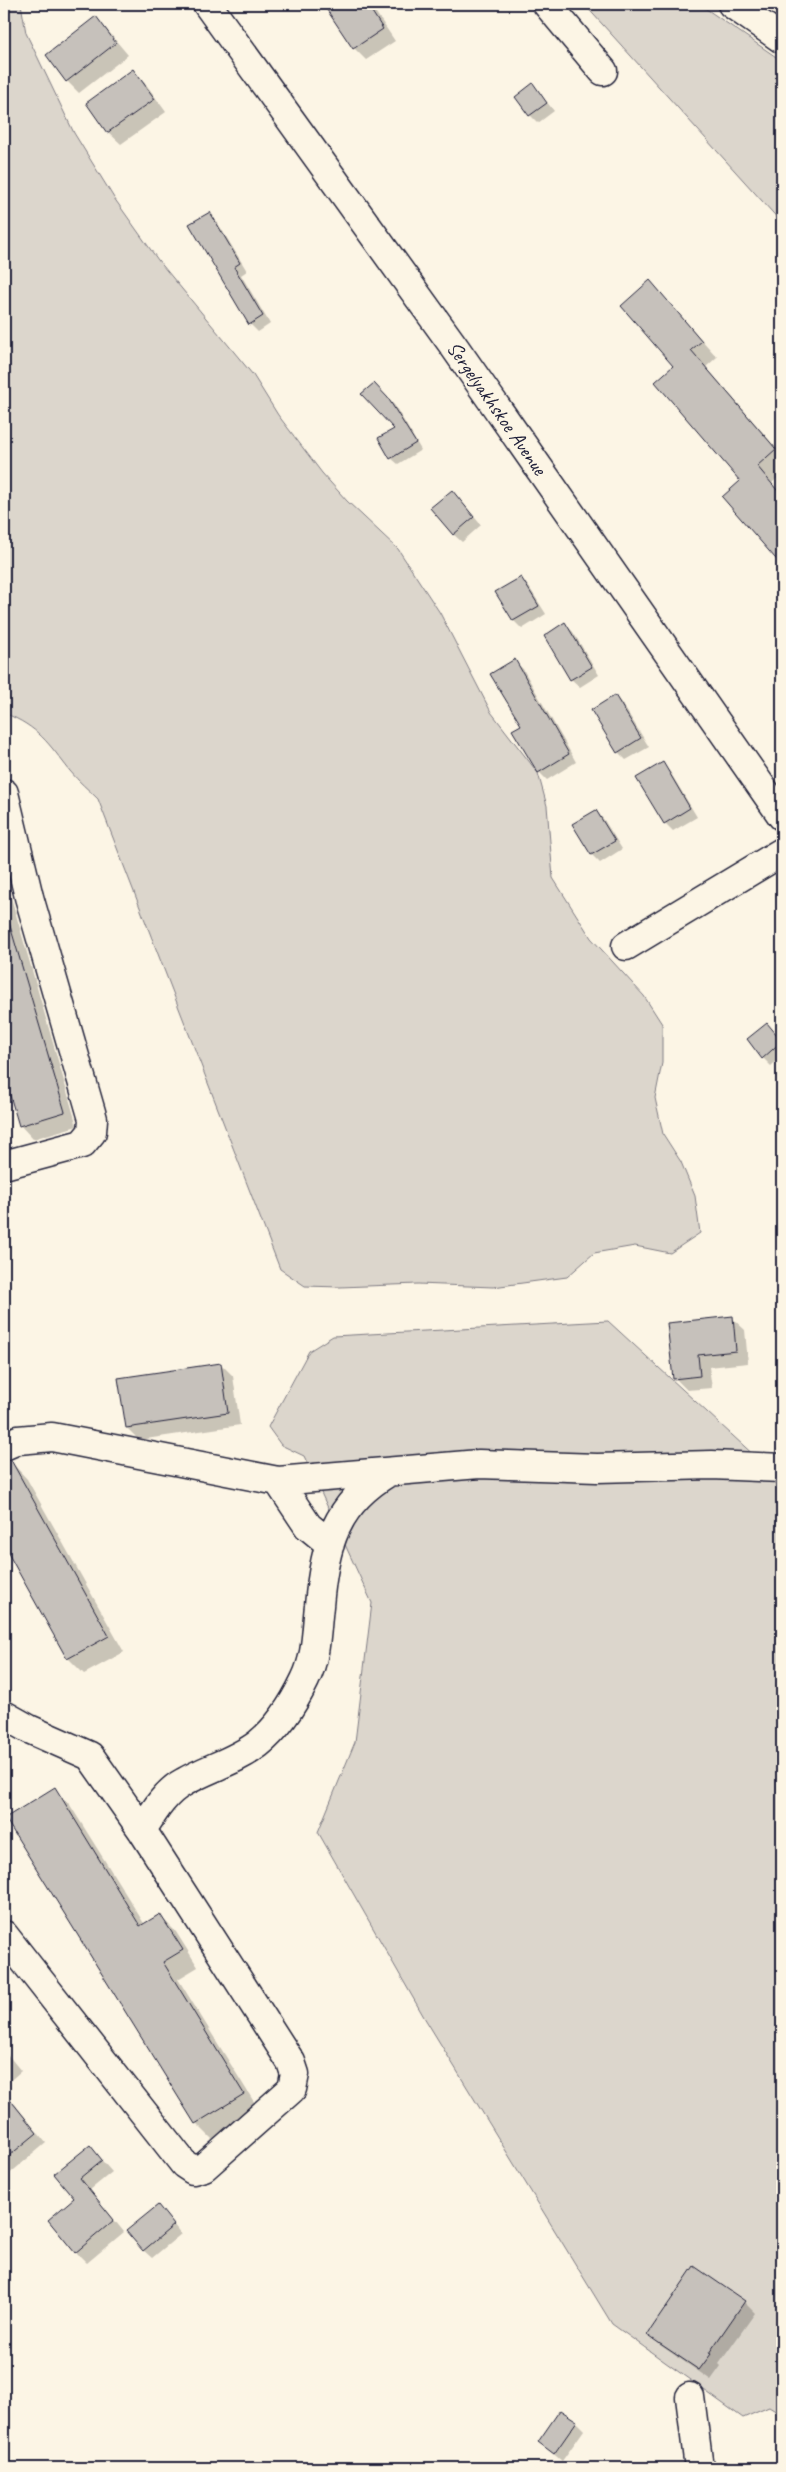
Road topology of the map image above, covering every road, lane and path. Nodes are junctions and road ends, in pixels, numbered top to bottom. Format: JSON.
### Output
{"nodes":[{"id":1,"x":207,"y":4,"type":"edge"},
{"id":2,"x":547,"y":4,"type":"edge"},
{"id":3,"x":732,"y":4,"type":"edge"},
{"id":4,"x":782,"y":39,"type":"edge"},
{"id":5,"x":602,"y":71,"type":"dead end"},
{"id":6,"x":4,"y":793,"type":"edge"},
{"id":7,"x":782,"y":816,"type":"edge"},
{"id":8,"x":782,"y":852,"type":"edge"},
{"id":9,"x":626,"y":946,"type":"dead end"},
{"id":10,"x":4,"y":1165,"type":"edge"},
{"id":11,"x":4,"y":1446,"type":"edge"},
{"id":12,"x":782,"y":1468,"type":"edge"},
{"id":13,"x":390,"y":1471,"type":"junction"},
{"id":14,"x":278,"y":1481,"type":"junction"},
{"id":15,"x":330,"y":1544,"type":"junction"},
{"id":16,"x":4,"y":1715,"type":"edge"},
{"id":17,"x":142,"y":1830,"type":"junction"},
{"id":18,"x":4,"y":1935,"type":"edge"},
{"id":19,"x":690,"y":2397,"type":"dead end"},
{"id":20,"x":699,"y":2468,"type":"edge"}],
"edges":[{"from":1,"to":7,"type":"main road","name":"Sergelyakhskoe Avenue"},
{"from":2,"to":5,"type":"main road"},
{"from":3,"to":4,"type":"main road"},
{"from":6,"to":10,"type":"main road"},
{"from":8,"to":9,"type":"main road"},
{"from":11,"to":14,"type":"main road"},
{"from":12,"to":13,"type":"main road"},
{"from":13,"to":14,"type":"main road"},
{"from":13,"to":15,"type":"main road"},
{"from":14,"to":15,"type":"main road"},
{"from":15,"to":17,"type":"main road"},
{"from":16,"to":17,"type":"main road"},
{"from":17,"to":18,"type":"main road"},
{"from":19,"to":20,"type":"main road"}]}
